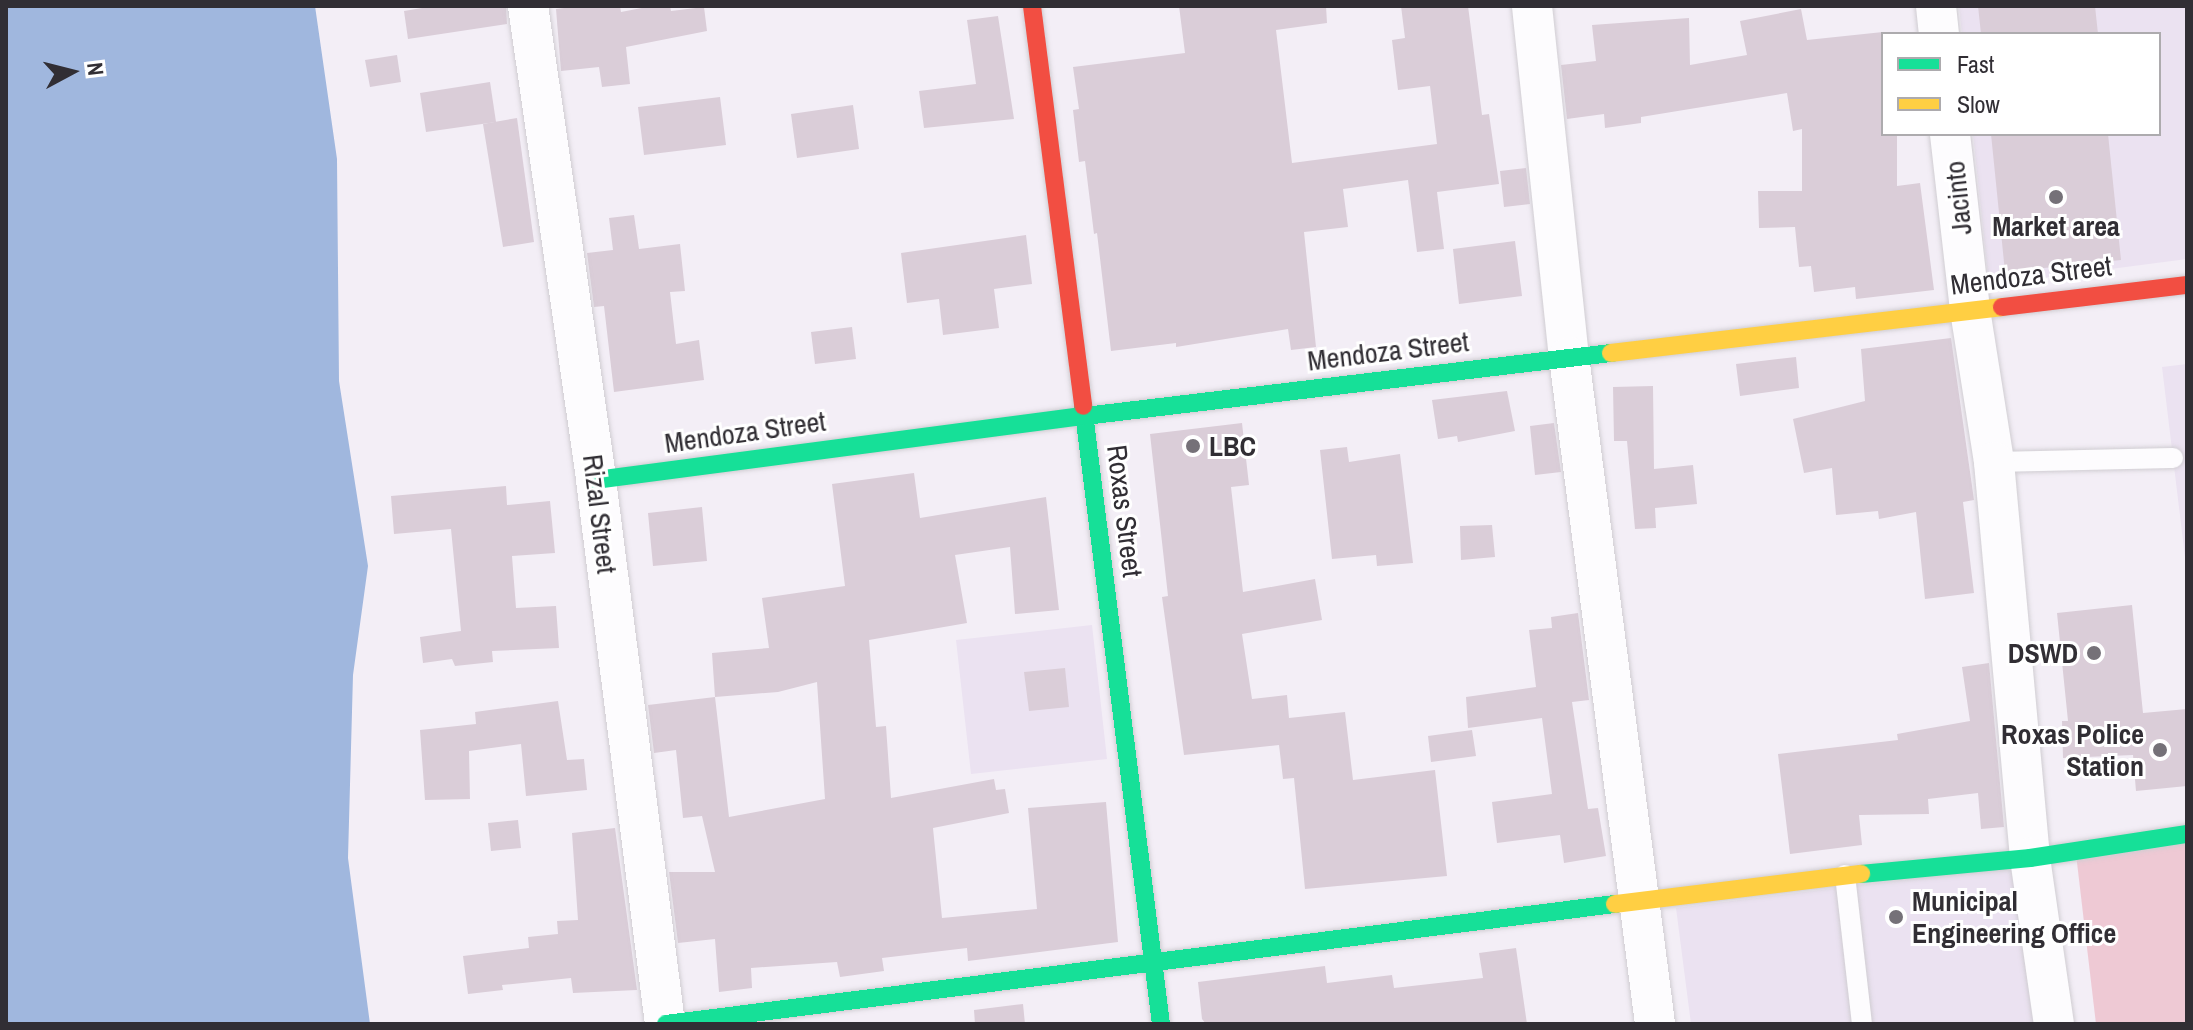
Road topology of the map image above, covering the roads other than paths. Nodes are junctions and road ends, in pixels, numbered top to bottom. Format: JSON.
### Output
{"nodes":[{"id":1,"x":528,"y":6,"type":"edge"},
{"id":2,"x":1032,"y":6,"type":"edge"},
{"id":3,"x":1532,"y":6,"type":"edge"},
{"id":4,"x":1936,"y":6,"type":"edge"},
{"id":5,"x":1939,"y":32,"type":"edge"},
{"id":6,"x":1950,"y":136,"type":"edge"},
{"id":7,"x":2187,"y":285,"type":"edge"},
{"id":8,"x":1970,"y":310,"type":"junction"},
{"id":9,"x":1569,"y":357,"type":"junction"},
{"id":10,"x":1085,"y":416,"type":"junction"},
{"id":11,"x":2173,"y":458,"type":"dead end"},
{"id":12,"x":1994,"y":462,"type":"junction"},
{"id":13,"x":596,"y":480,"type":"junction"},
{"id":14,"x":2187,"y":834,"type":"edge"},
{"id":15,"x":2030,"y":858,"type":"junction"},
{"id":16,"x":1845,"y":875,"type":"junction"},
{"id":17,"x":1641,"y":902,"type":"junction"},
{"id":18,"x":1153,"y":962,"type":"junction"},
{"id":19,"x":665,"y":1024,"type":"edge"},
{"id":20,"x":1161,"y":1024,"type":"edge"},
{"id":21,"x":1655,"y":1024,"type":"edge"},
{"id":22,"x":1862,"y":1024,"type":"edge"},
{"id":23,"x":2054,"y":1024,"type":"edge"}],
"edges":[{"from":1,"to":13,"type":"street","name":"Rizal Street"},
{"from":2,"to":10,"type":"street","name":"Roxas Street"},
{"from":3,"to":9,"type":"street"},
{"from":4,"to":5,"type":"street"},
{"from":6,"to":8,"type":"street","name":"Jacinto"},
{"from":7,"to":8,"type":"street","name":"Mendoza Street"},
{"from":8,"to":9,"type":"street","name":"Mendoza Street"},
{"from":8,"to":12,"type":"street","name":"Jacinto"},
{"from":9,"to":10,"type":"street","name":"Mendoza Street"},
{"from":9,"to":17,"type":"street"},
{"from":10,"to":13,"type":"street","name":"Mendoza Street"},
{"from":10,"to":18,"type":"street","name":"Roxas Street"},
{"from":11,"to":12,"type":"lane"},
{"from":12,"to":15,"type":"street","name":"Jacinto"},
{"from":13,"to":19,"type":"street","name":"Rizal Street"},
{"from":14,"to":15,"type":"street"},
{"from":15,"to":16,"type":"street"},
{"from":15,"to":23,"type":"street","name":"Jacinto"},
{"from":16,"to":17,"type":"street"},
{"from":16,"to":22,"type":"lane"},
{"from":17,"to":18,"type":"street"},
{"from":17,"to":21,"type":"street"},
{"from":18,"to":19,"type":"street"},
{"from":18,"to":20,"type":"street","name":"Roxas Street"}]}
